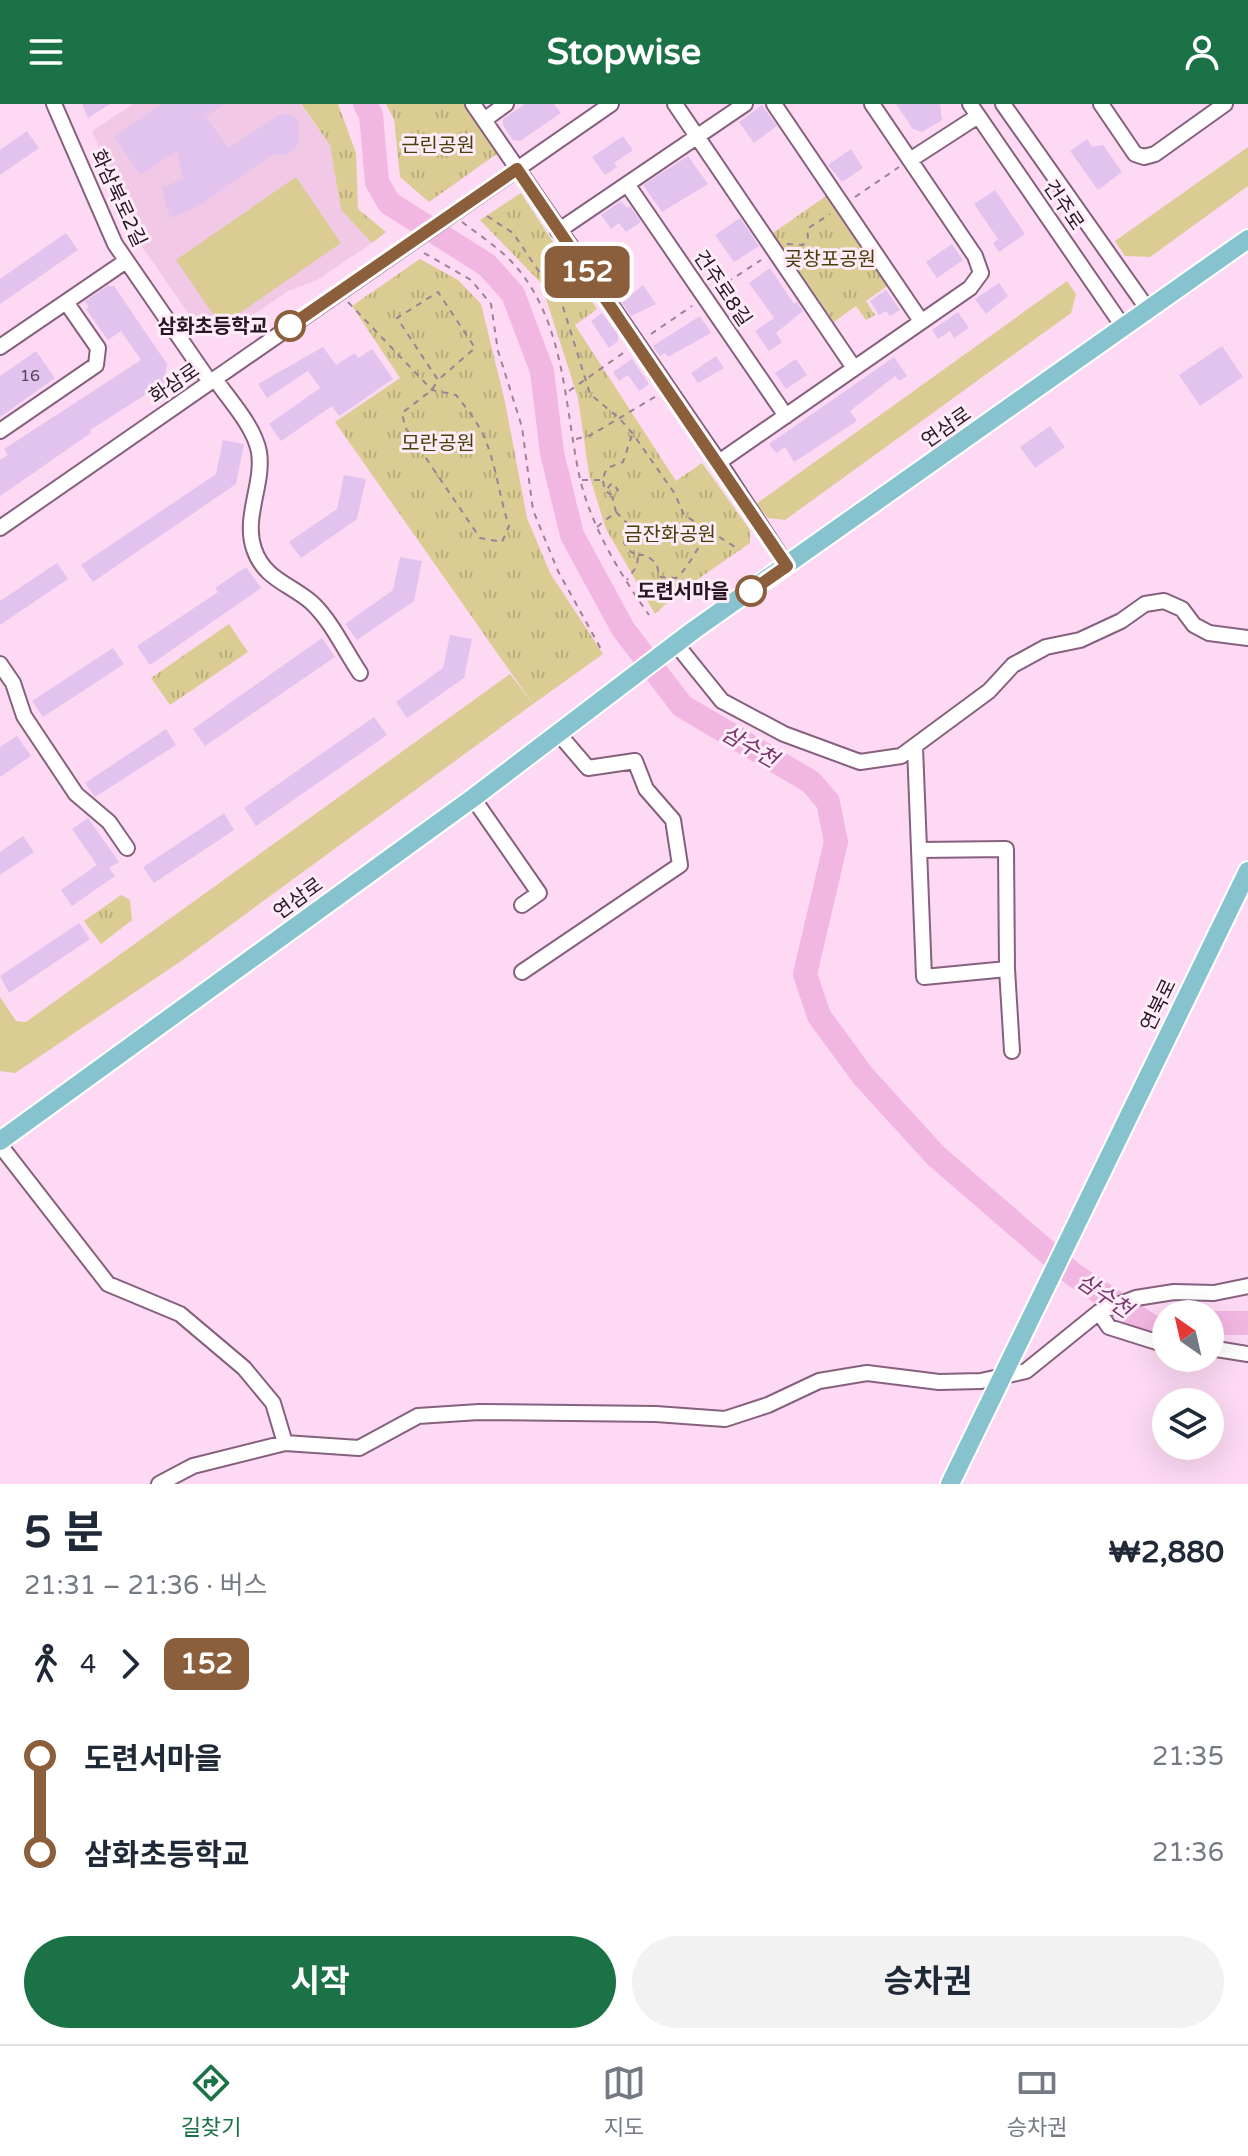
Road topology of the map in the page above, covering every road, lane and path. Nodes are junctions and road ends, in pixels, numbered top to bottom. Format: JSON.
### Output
{"nodes":[{"id":1,"x":54,"y":104,"type":"edge"},
{"id":2,"x":473,"y":104,"type":"edge"},
{"id":3,"x":506,"y":104,"type":"edge"},
{"id":4,"x":611,"y":104,"type":"edge"},
{"id":5,"x":675,"y":104,"type":"edge"},
{"id":6,"x":745,"y":104,"type":"edge"},
{"id":7,"x":774,"y":104,"type":"edge"},
{"id":8,"x":872,"y":104,"type":"edge"},
{"id":9,"x":1003,"y":104,"type":"edge"},
{"id":10,"x":1101,"y":104,"type":"edge"},
{"id":11,"x":1225,"y":104,"type":"edge"},
{"id":12,"x":1208,"y":109,"type":"edge"},
{"id":13,"x":974,"y":110,"type":"edge"},
{"id":14,"x":484,"y":120,"type":"junction"},
{"id":15,"x":697,"y":136,"type":"junction"},
{"id":16,"x":910,"y":160,"type":"junction"},
{"id":17,"x":517,"y":169,"type":"junction"},
{"id":18,"x":627,"y":184,"type":"junction"},
{"id":19,"x":842,"y":205,"type":"junction"},
{"id":20,"x":452,"y":214,"type":"junction"},
{"id":21,"x":487,"y":216,"type":"dead end"},
{"id":22,"x":558,"y":231,"type":"junction"},
{"id":23,"x":1248,"y":239,"type":"edge"},
{"id":24,"x":410,"y":244,"type":"junction"},
{"id":25,"x":775,"y":251,"type":"junction"},
{"id":26,"x":126,"y":261,"type":"junction"},
{"id":27,"x":339,"y":292,"type":"junction"},
{"id":28,"x":705,"y":297,"type":"junction"},
{"id":29,"x":66,"y":302,"type":"junction"},
{"id":30,"x":1149,"y":311,"type":"junction"},
{"id":31,"x":921,"y":321,"type":"junction"},
{"id":32,"x":1124,"y":328,"type":"junction"},
{"id":33,"x":637,"y":343,"type":"junction"},
{"id":34,"x":0,"y":347,"type":"edge"},
{"id":35,"x":854,"y":368,"type":"junction"},
{"id":36,"x":585,"y":379,"type":"junction"},
{"id":37,"x":438,"y":380,"type":"junction"},
{"id":38,"x":212,"y":381,"type":"junction"},
{"id":39,"x":667,"y":389,"type":"junction"},
{"id":40,"x":432,"y":390,"type":"junction"},
{"id":41,"x":568,"y":392,"type":"junction"},
{"id":42,"x":786,"y":416,"type":"junction"},
{"id":43,"x":620,"y":419,"type":"junction"},
{"id":44,"x":0,"y":431,"type":"edge"},
{"id":45,"x":633,"y":434,"type":"junction"},
{"id":46,"x":575,"y":439,"type":"junction"},
{"id":47,"x":719,"y":462,"type":"junction"},
{"id":48,"x":580,"y":480,"type":"junction"},
{"id":49,"x":602,"y":480,"type":"junction"},
{"id":50,"x":605,"y":491,"type":"junction"},
{"id":51,"x":612,"y":495,"type":"junction"},
{"id":52,"x":616,"y":512,"type":"junction"},
{"id":53,"x":597,"y":527,"type":"junction"},
{"id":54,"x":0,"y":528,"type":"edge"},
{"id":55,"x":715,"y":531,"type":"junction"},
{"id":56,"x":740,"y":550,"type":"dead end"},
{"id":57,"x":638,"y":555,"type":"junction"},
{"id":58,"x":787,"y":566,"type":"junction"},
{"id":59,"x":626,"y":583,"type":"junction"},
{"id":60,"x":649,"y":615,"type":"dead end"},
{"id":61,"x":1248,"y":638,"type":"edge"},
{"id":62,"x":672,"y":647,"type":"junction"},
{"id":63,"x":602,"y":651,"type":"dead end"},
{"id":64,"x":0,"y":664,"type":"edge"},
{"id":65,"x":360,"y":673,"type":"dead end"},
{"id":66,"x":558,"y":733,"type":"junction"},
{"id":67,"x":915,"y":747,"type":"junction"},
{"id":68,"x":473,"y":798,"type":"junction"},
{"id":69,"x":127,"y":848,"type":"dead end"},
{"id":70,"x":919,"y":850,"type":"junction"},
{"id":71,"x":1248,"y":871,"type":"edge"},
{"id":72,"x":522,"y":905,"type":"dead end"},
{"id":73,"x":1007,"y":969,"type":"junction"},
{"id":74,"x":522,"y":972,"type":"dead end"},
{"id":75,"x":1012,"y":1051,"type":"dead end"},
{"id":76,"x":0,"y":1143,"type":"edge"},
{"id":77,"x":1248,"y":1286,"type":"edge"},
{"id":78,"x":1099,"y":1312,"type":"junction"},
{"id":79,"x":1152,"y":1341,"type":"edge"},
{"id":80,"x":1224,"y":1350,"type":"edge"},
{"id":81,"x":1248,"y":1354,"type":"edge"},
{"id":82,"x":1002,"y":1377,"type":"junction"},
{"id":83,"x":285,"y":1443,"type":"junction"},
{"id":84,"x":159,"y":1484,"type":"edge"},
{"id":85,"x":950,"y":1484,"type":"edge"}],
"edges":[{"from":1,"to":26,"type":"street","name":"화삼북로2길"},
{"from":2,"to":14,"type":"street"},
{"from":3,"to":14,"type":"street"},
{"from":4,"to":17,"type":"street"},
{"from":5,"to":15,"type":"street"},
{"from":6,"to":15,"type":"street"},
{"from":7,"to":19,"type":"street"},
{"from":8,"to":16,"type":"street"},
{"from":9,"to":30,"type":"street","name":"건주로"},
{"from":10,"to":12,"type":"street"},
{"from":11,"to":12,"type":"street"},
{"from":13,"to":16,"type":"street"},
{"from":13,"to":32,"type":"street","name":"건주로"},
{"from":14,"to":17,"type":"street"},
{"from":15,"to":18,"type":"street"},
{"from":15,"to":25,"type":"street"},
{"from":16,"to":19,"type":"path"},
{"from":16,"to":31,"type":"street"},
{"from":17,"to":20,"type":"street"},
{"from":17,"to":22,"type":"street"},
{"from":18,"to":22,"type":"street"},
{"from":18,"to":28,"type":"street","name":"건주로8길"},
{"from":19,"to":25,"type":"path"},
{"from":19,"to":31,"type":"street"},
{"from":20,"to":24,"type":"street","name":"화삼로"},
{"from":20,"to":41,"type":"path"},
{"from":21,"to":36,"type":"path"},
{"from":22,"to":33,"type":"street"},
{"from":23,"to":30,"type":"main road","name":"연삼로"},
{"from":24,"to":27,"type":"street","name":"화삼로"},
{"from":24,"to":63,"type":"path"},
{"from":25,"to":28,"type":"path"},
{"from":25,"to":35,"type":"street"},
{"from":26,"to":29,"type":"street"},
{"from":26,"to":38,"type":"street","name":"화삼북로2길"},
{"from":27,"to":38,"type":"street","name":"화삼로"},
{"from":27,"to":40,"type":"path"},
{"from":28,"to":33,"type":"path"},
{"from":28,"to":42,"type":"street","name":"건주로8길"},
{"from":29,"to":34,"type":"street"},
{"from":29,"to":44,"type":"street"},
{"from":30,"to":32,"type":"main road","name":"연삼로"},
{"from":31,"to":35,"type":"street"},
{"from":32,"to":58,"type":"main road","name":"연삼로"},
{"from":33,"to":36,"type":"path"},
{"from":33,"to":39,"type":"street"},
{"from":35,"to":42,"type":"street"},
{"from":36,"to":41,"type":"path"},
{"from":36,"to":43,"type":"path"},
{"from":37,"to":37,"type":"path"},
{"from":37,"to":40,"type":"path"},
{"from":38,"to":54,"type":"street","name":"화삼로"},
{"from":38,"to":65,"type":"street","name":"화삼북로2길"},
{"from":39,"to":43,"type":"path"},
{"from":39,"to":47,"type":"street"},
{"from":40,"to":40,"type":"path"},
{"from":41,"to":46,"type":"path"},
{"from":42,"to":47,"type":"street"},
{"from":43,"to":45,"type":"path"},
{"from":43,"to":46,"type":"path"},
{"from":45,"to":49,"type":"path"},
{"from":45,"to":55,"type":"path"},
{"from":46,"to":48,"type":"path"},
{"from":47,"to":58,"type":"street"},
{"from":48,"to":49,"type":"path"},
{"from":48,"to":53,"type":"path"},
{"from":49,"to":50,"type":"path"},
{"from":50,"to":51,"type":"path"},
{"from":50,"to":51,"type":"path"},
{"from":51,"to":52,"type":"path"},
{"from":52,"to":53,"type":"path"},
{"from":52,"to":57,"type":"path"},
{"from":53,"to":59,"type":"path"},
{"from":55,"to":56,"type":"path"},
{"from":55,"to":57,"type":"path"},
{"from":57,"to":59,"type":"path"},
{"from":58,"to":62,"type":"main road","name":"연삼로"},
{"from":59,"to":60,"type":"path"},
{"from":61,"to":67,"type":"street"},
{"from":62,"to":66,"type":"main road","name":"연삼로"},
{"from":62,"to":67,"type":"street"},
{"from":64,"to":69,"type":"street"},
{"from":66,"to":68,"type":"main road","name":"연삼로"},
{"from":66,"to":74,"type":"street"},
{"from":67,"to":70,"type":"street"},
{"from":68,"to":72,"type":"street"},
{"from":68,"to":76,"type":"main road","name":"연삼로"},
{"from":70,"to":73,"type":"street"},
{"from":70,"to":73,"type":"street"},
{"from":71,"to":82,"type":"main road","name":"연북로"},
{"from":73,"to":75,"type":"street"},
{"from":76,"to":83,"type":"street"},
{"from":77,"to":78,"type":"street"},
{"from":78,"to":79,"type":"street"},
{"from":78,"to":82,"type":"street"},
{"from":80,"to":81,"type":"street"},
{"from":82,"to":83,"type":"street"},
{"from":82,"to":85,"type":"main road"},
{"from":83,"to":84,"type":"street"}]}
